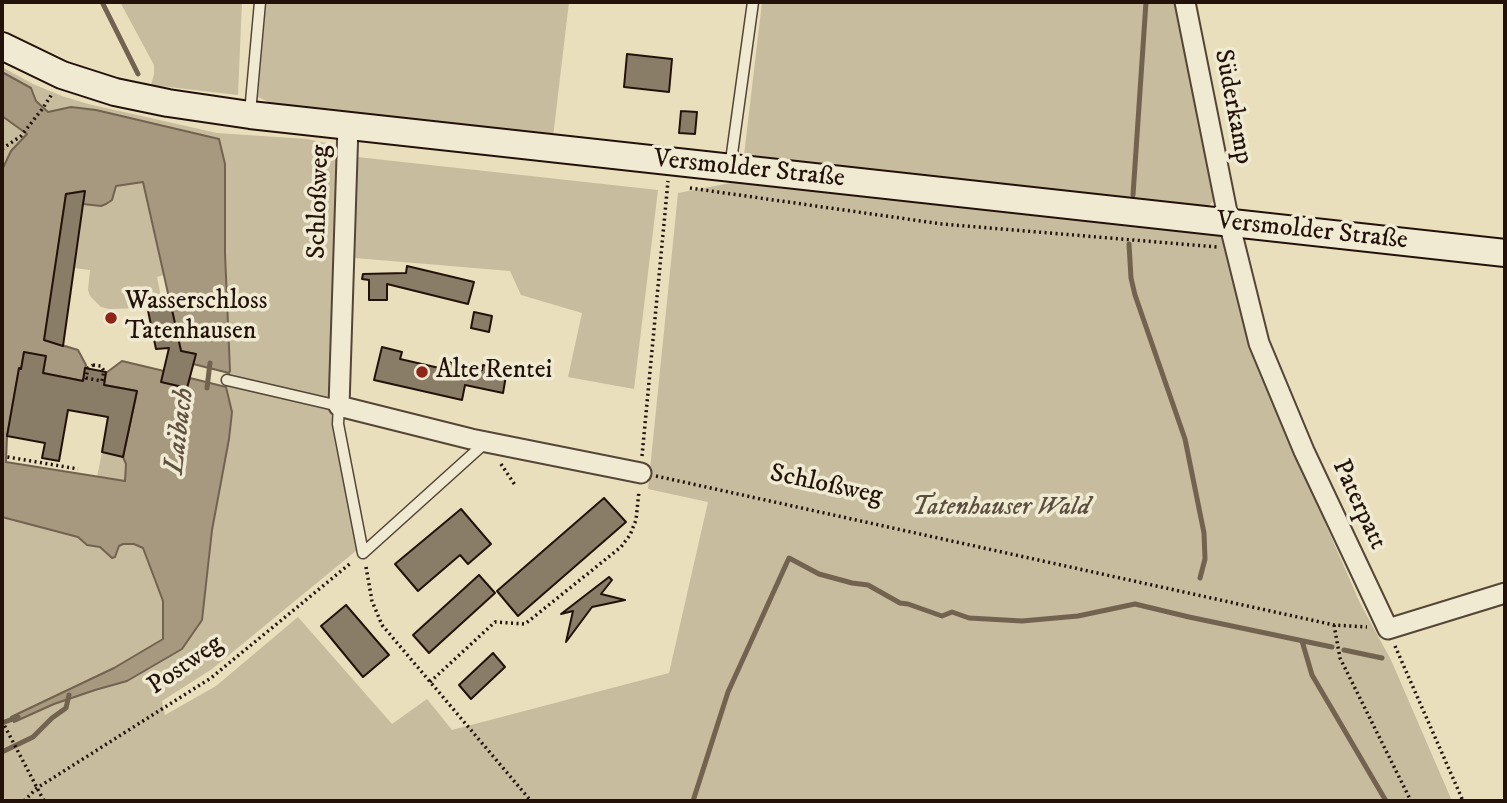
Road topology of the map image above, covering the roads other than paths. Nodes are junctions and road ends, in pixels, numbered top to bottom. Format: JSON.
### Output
{"nodes":[{"id":1,"x":260,"y":2,"type":"edge"},
{"id":2,"x":753,"y":2,"type":"edge"},
{"id":3,"x":1185,"y":2,"type":"edge"},
{"id":4,"x":2,"y":46,"type":"edge"},
{"id":5,"x":250,"y":115,"type":"junction"},
{"id":6,"x":348,"y":126,"type":"junction"},
{"id":7,"x":730,"y":169,"type":"junction"},
{"id":8,"x":1228,"y":222,"type":"junction"},
{"id":9,"x":1505,"y":253,"type":"edge"},
{"id":10,"x":228,"y":380,"type":"dead end"},
{"id":11,"x":339,"y":406,"type":"junction"},
{"id":12,"x":486,"y":442,"type":"junction"},
{"id":13,"x":640,"y":473,"type":"road end"},
{"id":14,"x":1505,"y":593,"type":"edge"}],
"edges":[{"from":1,"to":5,"type":"lane"},
{"from":2,"to":7,"type":"lane"},
{"from":3,"to":8,"type":"street","name":"Süderkamp"},
{"from":4,"to":5,"type":"main road","name":"Versmolder Straße"},
{"from":5,"to":6,"type":"main road","name":"Versmolder Straße"},
{"from":6,"to":7,"type":"main road","name":"Versmolder Straße"},
{"from":6,"to":11,"type":"street","name":"Schloßweg"},
{"from":7,"to":8,"type":"main road","name":"Versmolder Straße"},
{"from":8,"to":9,"type":"main road","name":"Versmolder Straße"},
{"from":8,"to":14,"type":"street","name":"Paterpatt"},
{"from":10,"to":11,"type":"lane"},
{"from":11,"to":12,"type":"street"},
{"from":11,"to":12,"type":"lane"},
{"from":12,"to":13,"type":"street"}]}
